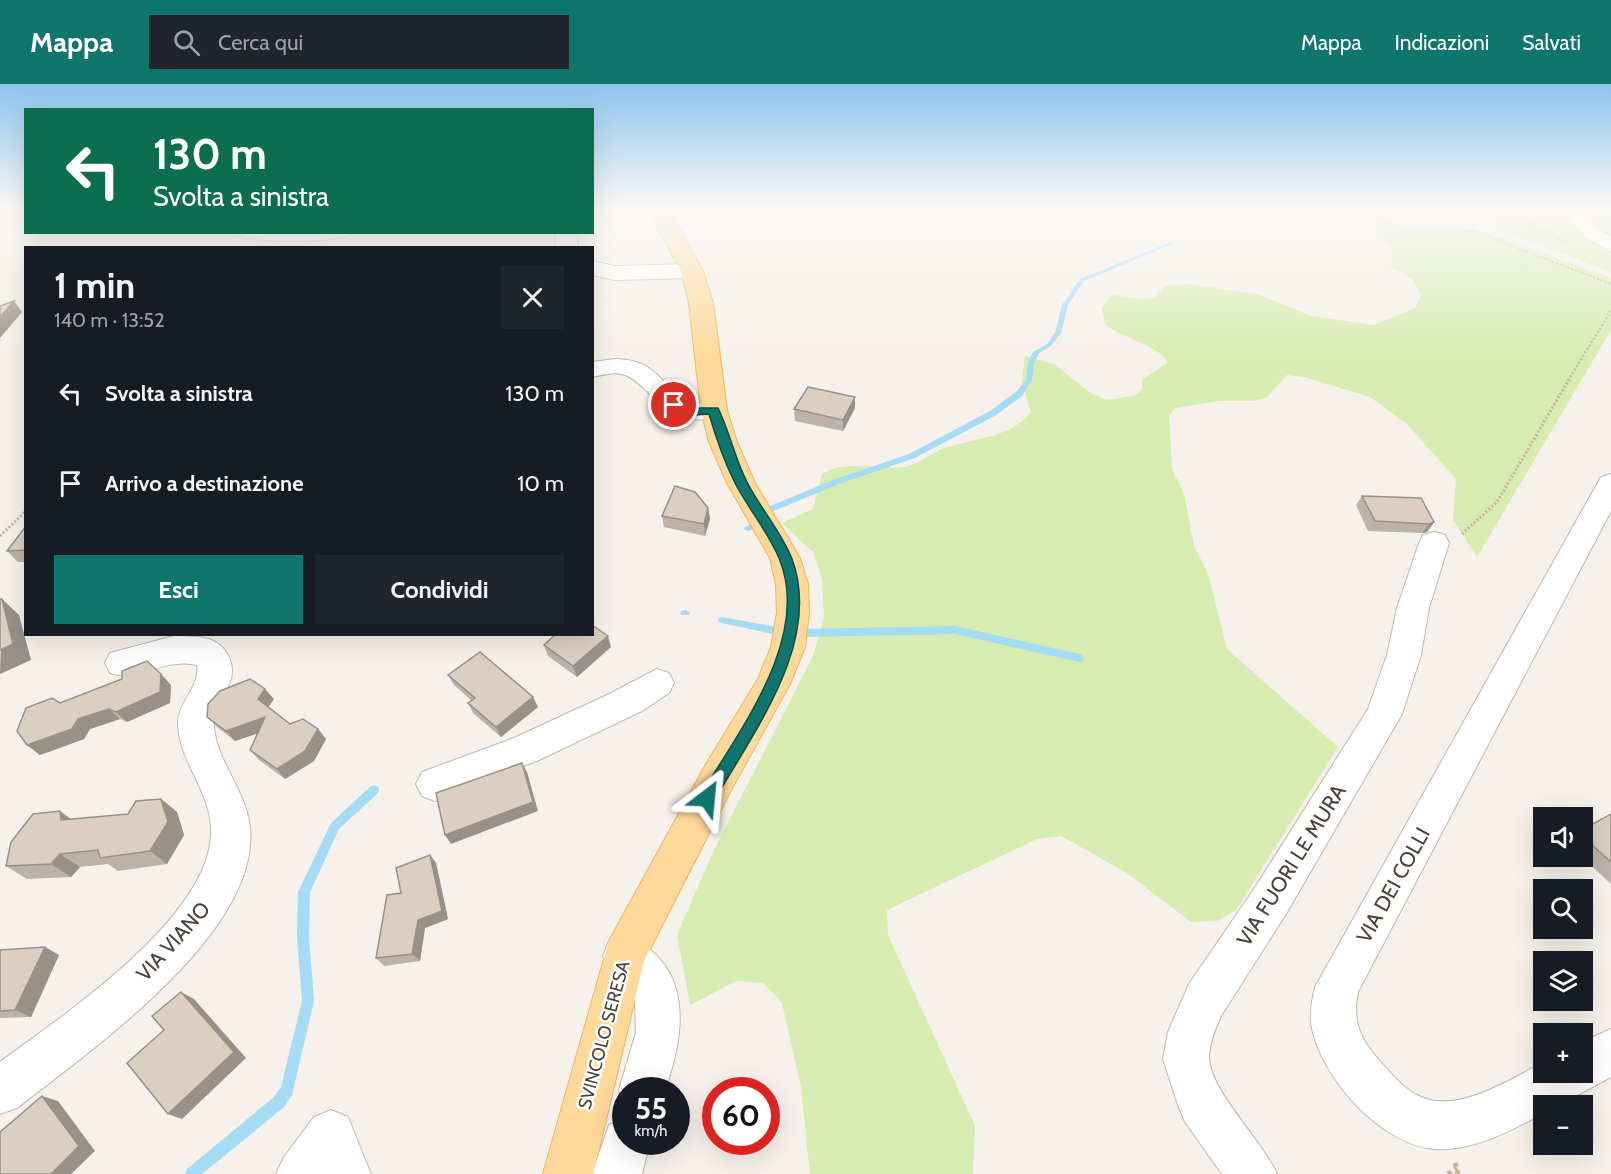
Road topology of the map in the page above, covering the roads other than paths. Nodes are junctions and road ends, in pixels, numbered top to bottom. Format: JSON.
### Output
{"nodes":[{"id":1,"x":685,"y":259,"type":"edge"},
{"id":2,"x":594,"y":268,"type":"edge"},
{"id":3,"x":692,"y":271,"type":"junction"},
{"id":4,"x":594,"y":370,"type":"edge"},
{"id":5,"x":714,"y":410,"type":"junction"},
{"id":6,"x":1611,"y":484,"type":"edge"},
{"id":7,"x":1431,"y":554,"type":"road end"},
{"id":8,"x":122,"y":663,"type":"dead end"},
{"id":9,"x":657,"y":683,"type":"dead end"},
{"id":10,"x":435,"y":784,"type":"dead end"},
{"id":11,"x":624,"y":956,"type":"junction"},
{"id":12,"x":1611,"y":1052,"type":"edge"},
{"id":13,"x":1593,"y":1061,"type":"edge"},
{"id":14,"x":646,"y":1077,"type":"edge"},
{"id":15,"x":1551,"y":1083,"type":"edge"},
{"id":16,"x":0,"y":1091,"type":"edge"},
{"id":17,"x":622,"y":1155,"type":"edge"},
{"id":18,"x":300,"y":1174,"type":"edge"},
{"id":19,"x":345,"y":1174,"type":"edge"},
{"id":20,"x":568,"y":1174,"type":"edge"},
{"id":21,"x":617,"y":1174,"type":"edge"},
{"id":22,"x":1252,"y":1174,"type":"edge"}],
"edges":[{"from":1,"to":3,"type":"main road","name":"SVINCOLO SERESA"},
{"from":2,"to":3,"type":"street"},
{"from":3,"to":5,"type":"main road","name":"SVINCOLO SERESA"},
{"from":4,"to":5,"type":"street"},
{"from":5,"to":11,"type":"main road","name":"SVINCOLO SERESA"},
{"from":6,"to":15,"type":"street","name":"VIA DEI COLLI"},
{"from":7,"to":22,"type":"street","name":"VIA FUORI LE MURA"},
{"from":8,"to":16,"type":"street","name":"VIA VIANO"},
{"from":9,"to":10,"type":"street"},
{"from":11,"to":14,"type":"street"},
{"from":11,"to":20,"type":"main road","name":"SVINCOLO SERESA"},
{"from":12,"to":13,"type":"street"},
{"from":17,"to":21,"type":"street"},
{"from":18,"to":19,"type":"street"}]}
